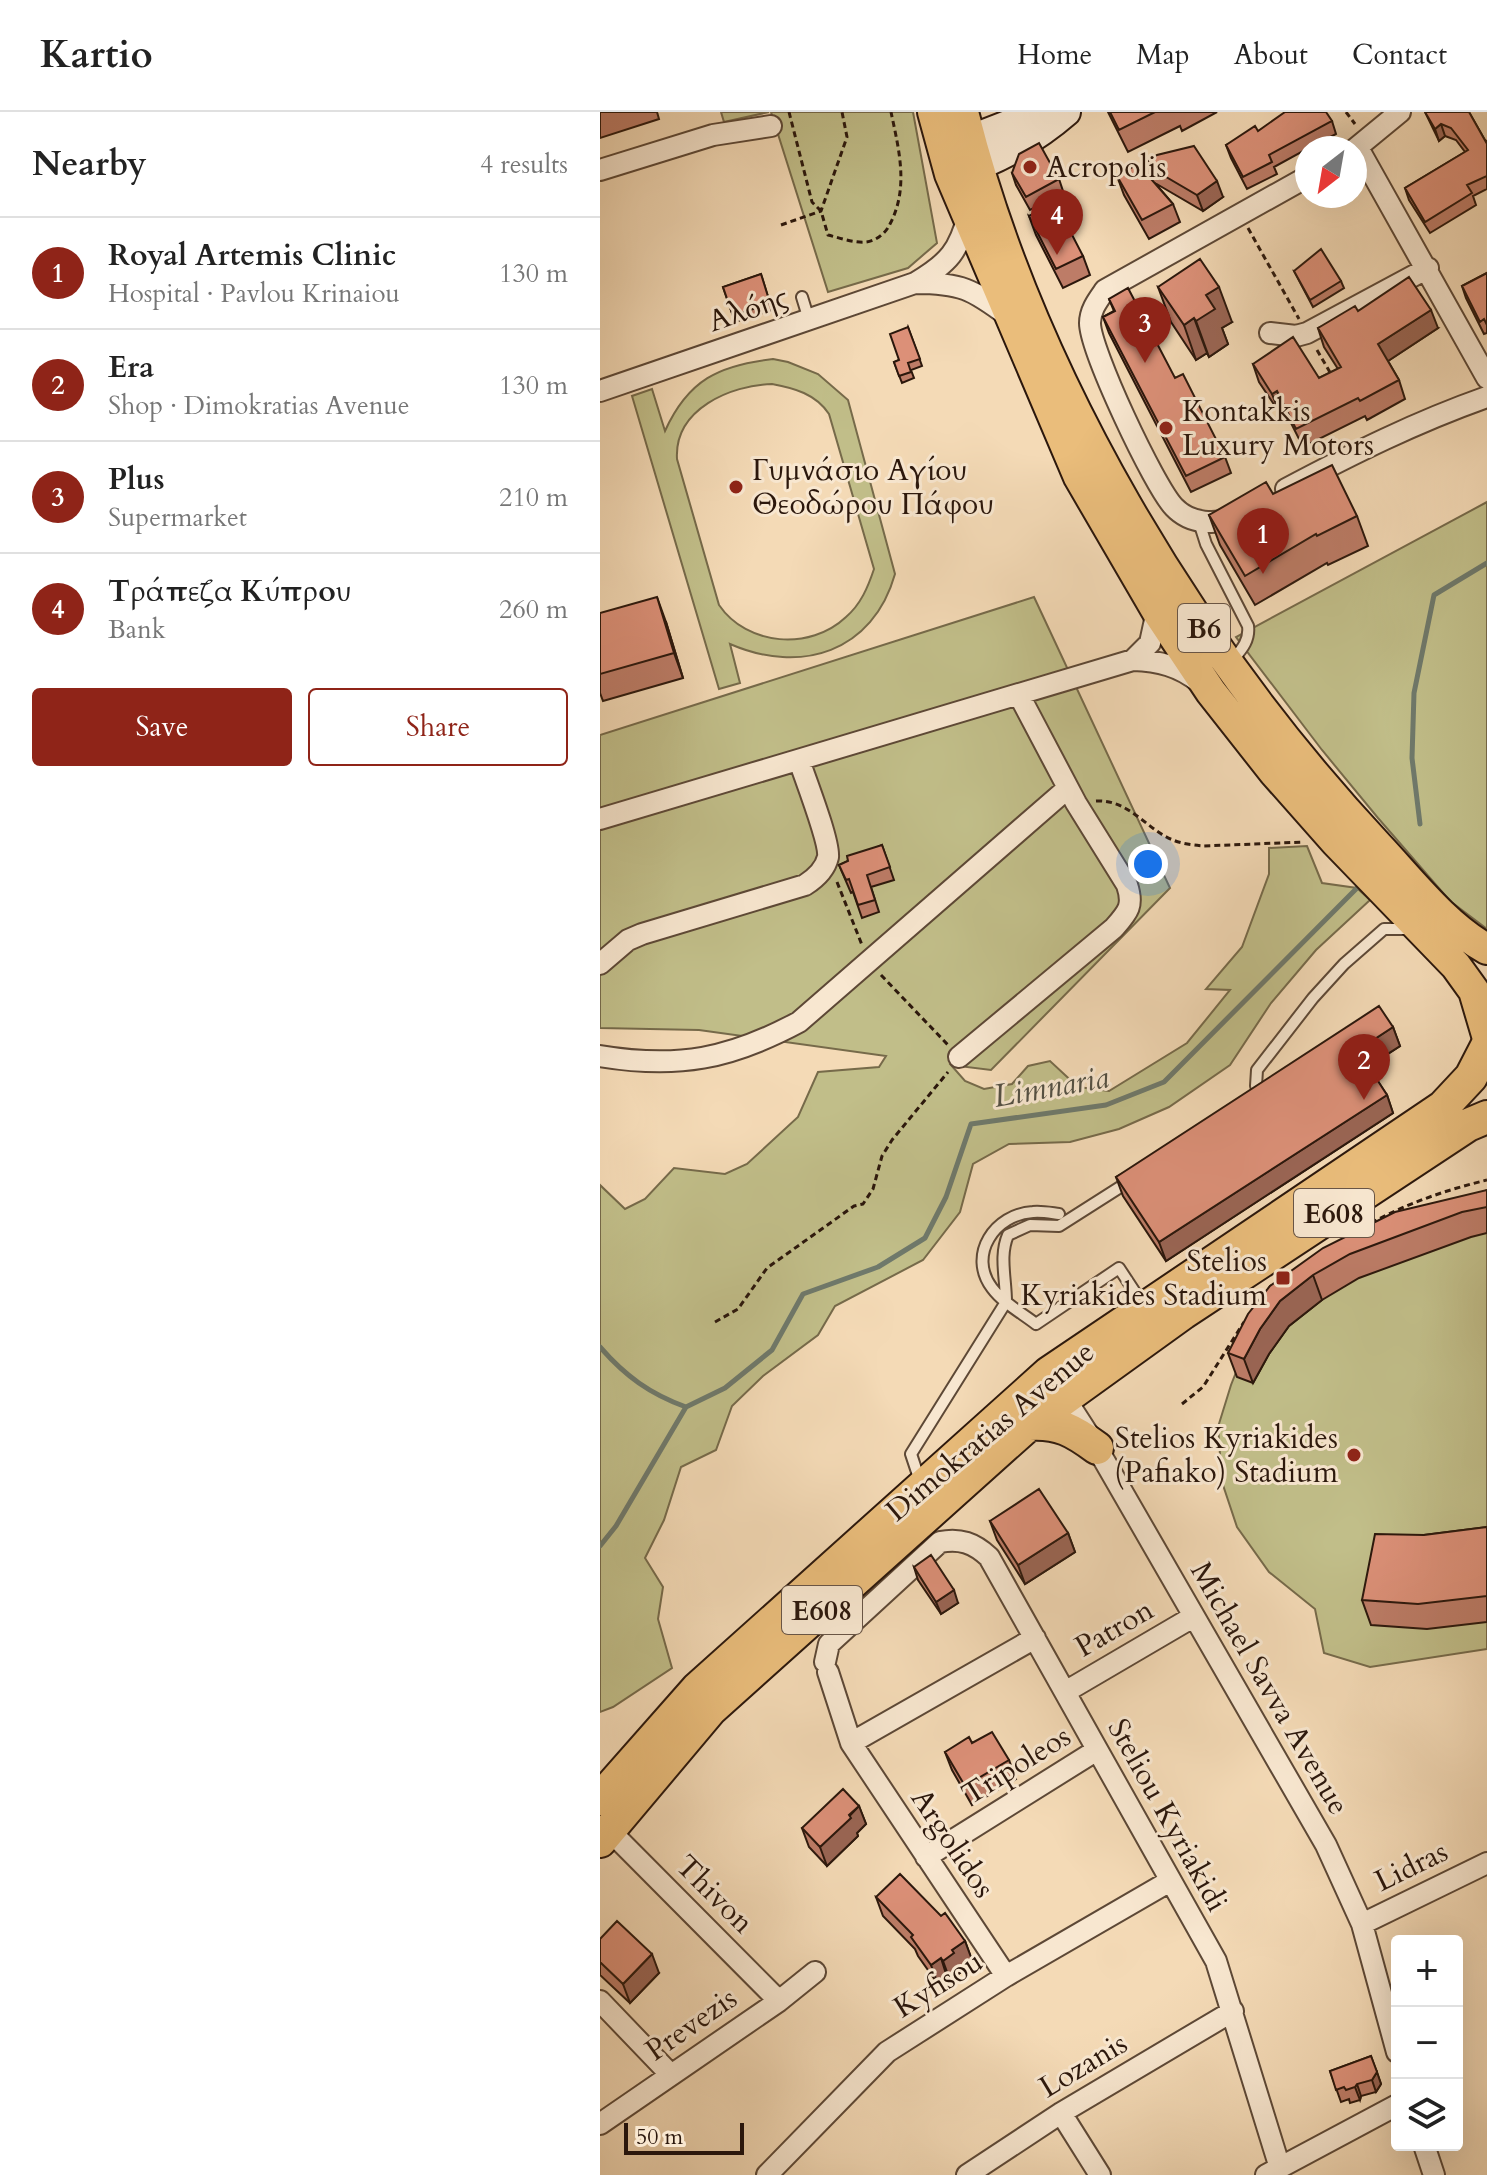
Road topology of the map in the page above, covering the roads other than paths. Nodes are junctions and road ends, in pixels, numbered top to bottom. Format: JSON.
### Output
{"nodes":[{"id":1,"x":933,"y":112,"type":"edge"},
{"id":2,"x":1041,"y":112,"type":"edge"},
{"id":3,"x":1066,"y":112,"type":"edge"},
{"id":4,"x":1400,"y":112,"type":"edge"},
{"id":5,"x":771,"y":126,"type":"dead end"},
{"id":6,"x":1367,"y":139,"type":"edge"},
{"id":7,"x":960,"y":148,"type":"edge"},
{"id":8,"x":1367,"y":166,"type":"edge"},
{"id":9,"x":600,"y":170,"type":"edge"},
{"id":10,"x":1295,"y":184,"type":"edge"},
{"id":11,"x":969,"y":213,"type":"junction"},
{"id":12,"x":1428,"y":268,"type":"junction"},
{"id":13,"x":915,"y":283,"type":"junction"},
{"id":14,"x":802,"y":297,"type":"dead end"},
{"id":15,"x":1008,"y":316,"type":"junction"},
{"id":16,"x":809,"y":320,"type":"junction"},
{"id":17,"x":1270,"y":333,"type":"dead end"},
{"id":18,"x":1487,"y":378,"type":"edge"},
{"id":19,"x":600,"y":391,"type":"edge"},
{"id":20,"x":1487,"y":397,"type":"edge"},
{"id":21,"x":1198,"y":520,"type":"junction"},
{"id":22,"x":1157,"y":611,"type":"junction"},
{"id":23,"x":1133,"y":660,"type":"junction"},
{"id":24,"x":1229,"y":664,"type":"junction"},
{"id":25,"x":1211,"y":692,"type":"junction"},
{"id":26,"x":1019,"y":695,"type":"junction"},
{"id":27,"x":799,"y":760,"type":"junction"},
{"id":28,"x":1072,"y":795,"type":"junction"},
{"id":29,"x":600,"y":819,"type":"edge"},
{"id":30,"x":1421,"y":929,"type":"junction"},
{"id":31,"x":1487,"y":949,"type":"edge"},
{"id":32,"x":600,"y":964,"type":"edge"},
{"id":33,"x":1487,"y":1035,"type":"edge"},
{"id":34,"x":1487,"y":1046,"type":"edge"},
{"id":35,"x":600,"y":1056,"type":"edge"},
{"id":36,"x":959,"y":1057,"type":"road end"},
{"id":37,"x":1256,"y":1086,"type":"edge"},
{"id":38,"x":1487,"y":1117,"type":"edge"},
{"id":39,"x":1125,"y":1184,"type":"edge"},
{"id":40,"x":1059,"y":1214,"type":"dead end"},
{"id":41,"x":1006,"y":1302,"type":"junction"},
{"id":42,"x":1145,"y":1307,"type":"junction"},
{"id":43,"x":1057,"y":1386,"type":"junction"},
{"id":44,"x":1029,"y":1424,"type":"junction"},
{"id":45,"x":1097,"y":1448,"type":"junction"},
{"id":46,"x":922,"y":1487,"type":"junction"},
{"id":47,"x":1193,"y":1617,"type":"junction"},
{"id":48,"x":1035,"y":1638,"type":"junction"},
{"id":49,"x":827,"y":1659,"type":"joint"},
{"id":50,"x":1065,"y":1692,"type":"junction"},
{"id":51,"x":851,"y":1743,"type":"junction"},
{"id":52,"x":1097,"y":1750,"type":"junction"},
{"id":53,"x":600,"y":1799,"type":"edge"},
{"id":54,"x":604,"y":1836,"type":"edge"},
{"id":55,"x":926,"y":1857,"type":"junction"},
{"id":56,"x":1487,"y":1863,"type":"edge"},
{"id":57,"x":1170,"y":1881,"type":"junction"},
{"id":58,"x":1362,"y":1924,"type":"junction"},
{"id":59,"x":815,"y":1972,"type":"dead end"},
{"id":60,"x":1006,"y":1976,"type":"junction"},
{"id":61,"x":600,"y":2001,"type":"edge"},
{"id":62,"x":779,"y":2001,"type":"junction"},
{"id":63,"x":1233,"y":2011,"type":"junction"},
{"id":64,"x":1391,"y":2030,"type":"edge"},
{"id":65,"x":671,"y":2075,"type":"junction"},
{"id":66,"x":1391,"y":2108,"type":"edge"},
{"id":67,"x":1061,"y":2113,"type":"junction"},
{"id":68,"x":600,"y":2124,"type":"edge"},
{"id":69,"x":1426,"y":2151,"type":"edge"},
{"id":70,"x":1273,"y":2171,"type":"edge"},
{"id":71,"x":767,"y":2175,"type":"edge"},
{"id":72,"x":967,"y":2175,"type":"edge"},
{"id":73,"x":1100,"y":2175,"type":"edge"},
{"id":74,"x":1434,"y":2175,"type":"edge"}],
"edges":[{"from":1,"to":7,"type":"main road","number":"B6"},
{"from":2,"to":7,"type":"main road"},
{"from":3,"to":7,"type":"main road"},
{"from":4,"to":6,"type":"street"},
{"from":5,"to":9,"type":"street"},
{"from":7,"to":11,"type":"main road","number":"B6"},
{"from":7,"to":24,"type":"main road","number":"B6"},
{"from":8,"to":12,"type":"street"},
{"from":10,"to":21,"type":"street"},
{"from":11,"to":13,"type":"street","name":"Αλόης"},
{"from":11,"to":15,"type":"main road","number":"B6"},
{"from":12,"to":17,"type":"street"},
{"from":12,"to":18,"type":"street"},
{"from":13,"to":15,"type":"street","name":"Αλόης"},
{"from":13,"to":16,"type":"street","name":"Αλόης"},
{"from":14,"to":16,"type":"lane"},
{"from":15,"to":22,"type":"main road","number":"B6"},
{"from":16,"to":19,"type":"street","name":"Αλόης"},
{"from":20,"to":21,"type":"street"},
{"from":21,"to":24,"type":"lane"},
{"from":22,"to":23,"type":"street"},
{"from":22,"to":25,"type":"main road","number":"B6"},
{"from":23,"to":25,"type":"street"},
{"from":23,"to":26,"type":"street"},
{"from":24,"to":31,"type":"main road","number":"B6"},
{"from":25,"to":30,"type":"main road","number":"B6"},
{"from":26,"to":27,"type":"street"},
{"from":26,"to":28,"type":"street"},
{"from":27,"to":29,"type":"street"},
{"from":27,"to":32,"type":"street"},
{"from":28,"to":35,"type":"street"},
{"from":28,"to":36,"type":"street"},
{"from":30,"to":33,"type":"main road","number":"B6"},
{"from":30,"to":37,"type":"lane"},
{"from":33,"to":34,"type":"highway","number":"E608"},
{"from":34,"to":42,"type":"highway","name":"Dimokratias Avenue","number":"E608"},
{"from":38,"to":43,"type":"highway","name":"Dimokratias Avenue","number":"E608"},
{"from":39,"to":41,"type":"lane"},
{"from":40,"to":41,"type":"lane"},
{"from":41,"to":42,"type":"lane"},
{"from":41,"to":46,"type":"lane"},
{"from":42,"to":43,"type":"highway","name":"Dimokratias Avenue","number":"E608"},
{"from":43,"to":44,"type":"highway","name":"Dimokratias Avenue","number":"E608"},
{"from":43,"to":45,"type":"street","name":"Michael Savva Avenue"},
{"from":43,"to":46,"type":"highway","name":"Dimokratias Avenue","number":"E608"},
{"from":44,"to":45,"type":"highway"},
{"from":44,"to":54,"type":"highway","name":"Dimokratias Avenue","number":"E608"},
{"from":45,"to":47,"type":"street","name":"Michael Savva Avenue"},
{"from":46,"to":53,"type":"highway","name":"Dimokratias Avenue","number":"E608"},
{"from":47,"to":50,"type":"street","name":"Patron"},
{"from":47,"to":58,"type":"street","name":"Michael Savva Avenue"},
{"from":48,"to":49,"type":"street","name":"Steliou Kyriakidi"},
{"from":48,"to":50,"type":"street","name":"Steliou Kyriakidi"},
{"from":48,"to":51,"type":"street"},
{"from":49,"to":51,"type":"street","name":"Argolidos"},
{"from":50,"to":52,"type":"street","name":"Steliou Kyriakidi"},
{"from":51,"to":55,"type":"street","name":"Argolidos"},
{"from":52,"to":55,"type":"street","name":"Tripoleos"},
{"from":52,"to":57,"type":"street","name":"Steliou Kyriakidi"},
{"from":54,"to":62,"type":"street","name":"Thivon"},
{"from":55,"to":60,"type":"street","name":"Argolidos"},
{"from":56,"to":58,"type":"street","name":"Lidras"},
{"from":57,"to":60,"type":"street","name":"Kyfisou"},
{"from":57,"to":63,"type":"street","name":"Steliou Kyriakidi"},
{"from":58,"to":64,"type":"street","name":"Michael Savva Avenue"},
{"from":59,"to":62,"type":"street","name":"Prevezis"},
{"from":60,"to":71,"type":"street","name":"Kyfisou"},
{"from":61,"to":65,"type":"street"},
{"from":62,"to":65,"type":"street","name":"Prevezis"},
{"from":63,"to":67,"type":"street","name":"Lozanis"},
{"from":63,"to":70,"type":"street","name":"Steliou Kyriakidi"},
{"from":65,"to":68,"type":"street","name":"Prevezis"},
{"from":66,"to":70,"type":"street"},
{"from":67,"to":72,"type":"street","name":"Lozanis"},
{"from":67,"to":73,"type":"street"},
{"from":69,"to":74,"type":"street"}]}
